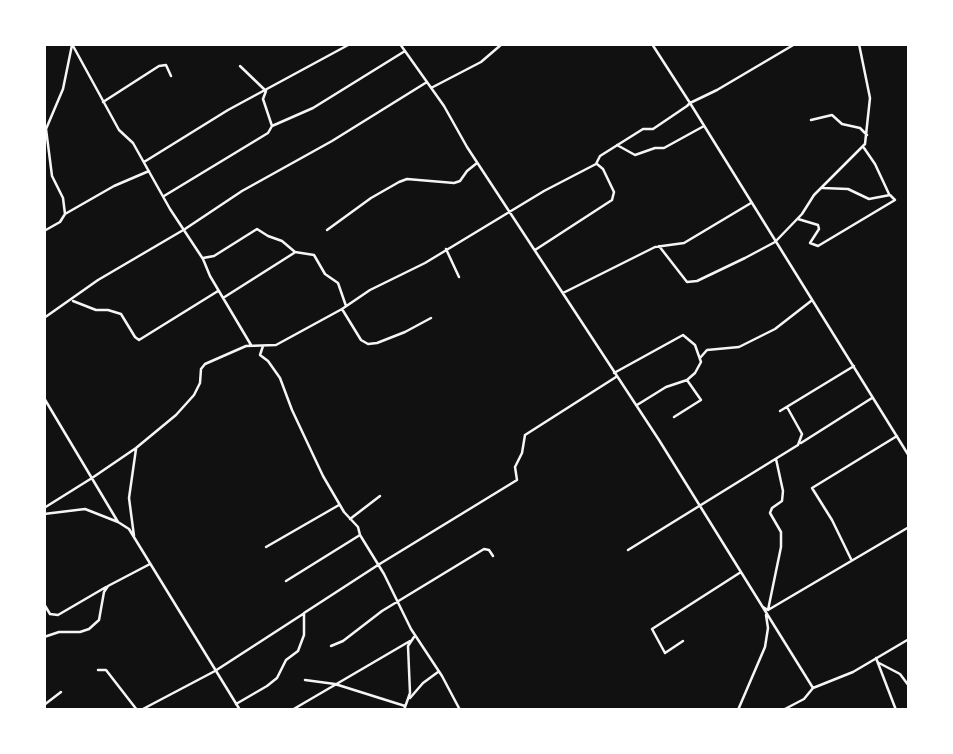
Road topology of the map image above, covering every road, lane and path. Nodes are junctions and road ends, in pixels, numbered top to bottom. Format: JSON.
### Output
{"nodes":[{"id":1,"x":72,"y":44,"type":"edge"},
{"id":2,"x":350,"y":44,"type":"edge"},
{"id":3,"x":400,"y":44,"type":"edge"},
{"id":4,"x":502,"y":44,"type":"edge"},
{"id":5,"x":652,"y":44,"type":"edge"},
{"id":6,"x":795,"y":44,"type":"edge"},
{"id":7,"x":859,"y":44,"type":"edge"},
{"id":8,"x":405,"y":51,"type":"junction"},
{"id":9,"x":240,"y":66,"type":"dead end"},
{"id":10,"x":171,"y":76,"type":"dead end"},
{"id":11,"x":427,"y":82,"type":"junction"},
{"id":12,"x":431,"y":88,"type":"junction"},
{"id":13,"x":266,"y":91,"type":"junction"},
{"id":14,"x":103,"y":102,"type":"junction"},
{"id":15,"x":690,"y":103,"type":"junction"},
{"id":16,"x":811,"y":120,"type":"dead end"},
{"id":17,"x":272,"y":126,"type":"junction"},
{"id":18,"x":704,"y":126,"type":"junction"},
{"id":19,"x":867,"y":135,"type":"junction"},
{"id":20,"x":617,"y":145,"type":"junction"},
{"id":21,"x":864,"y":148,"type":"junction"},
{"id":22,"x":144,"y":162,"type":"junction"},
{"id":23,"x":477,"y":163,"type":"junction"},
{"id":24,"x":596,"y":164,"type":"junction"},
{"id":25,"x":149,"y":171,"type":"junction"},
{"id":26,"x":823,"y":188,"type":"junction"},
{"id":27,"x":890,"y":195,"type":"junction"},
{"id":28,"x":164,"y":196,"type":"junction"},
{"id":29,"x":752,"y":202,"type":"junction"},
{"id":30,"x":510,"y":213,"type":"junction"},
{"id":31,"x":65,"y":214,"type":"junction"},
{"id":32,"x":797,"y":219,"type":"junction"},
{"id":33,"x":185,"y":229,"type":"junction"},
{"id":34,"x":327,"y":230,"type":"dead end"},
{"id":35,"x":44,"y":231,"type":"edge"},
{"id":36,"x":775,"y":242,"type":"junction"},
{"id":37,"x":659,"y":246,"type":"junction"},
{"id":38,"x":446,"y":249,"type":"junction"},
{"id":39,"x":535,"y":250,"type":"junction"},
{"id":40,"x":295,"y":252,"type":"junction"},
{"id":41,"x":203,"y":258,"type":"junction"},
{"id":42,"x":458,"y":277,"type":"dead end"},
{"id":43,"x":218,"y":291,"type":"junction"},
{"id":44,"x":563,"y":293,"type":"junction"},
{"id":45,"x":223,"y":298,"type":"junction"},
{"id":46,"x":71,"y":301,"type":"junction"},
{"id":47,"x":811,"y":301,"type":"junction"},
{"id":48,"x":346,"y":306,"type":"junction"},
{"id":49,"x":342,"y":309,"type":"junction"},
{"id":50,"x":44,"y":318,"type":"edge"},
{"id":51,"x":431,"y":318,"type":"dead end"},
{"id":52,"x":251,"y":345,"type":"junction"},
{"id":53,"x":263,"y":346,"type":"junction"},
{"id":54,"x":700,"y":358,"type":"junction"},
{"id":55,"x":854,"y":366,"type":"junction"},
{"id":56,"x":615,"y":375,"type":"junction"},
{"id":57,"x":687,"y":380,"type":"junction"},
{"id":58,"x":44,"y":398,"type":"edge"},
{"id":59,"x":873,"y":398,"type":"junction"},
{"id":60,"x":636,"y":405,"type":"junction"},
{"id":61,"x":787,"y":407,"type":"junction"},
{"id":62,"x":780,"y":411,"type":"dead end"},
{"id":63,"x":674,"y":417,"type":"dead end"},
{"id":64,"x":897,"y":436,"type":"junction"},
{"id":65,"x":798,"y":445,"type":"junction"},
{"id":66,"x":136,"y":448,"type":"junction"},
{"id":67,"x":909,"y":456,"type":"edge"},
{"id":68,"x":776,"y":459,"type":"junction"},
{"id":69,"x":92,"y":478,"type":"junction"},
{"id":70,"x":380,"y":496,"type":"dead end"},
{"id":71,"x":340,"y":505,"type":"junction"},
{"id":72,"x":700,"y":507,"type":"junction"},
{"id":73,"x":44,"y":508,"type":"edge"},
{"id":74,"x":44,"y":514,"type":"edge"},
{"id":75,"x":350,"y":519,"type":"junction"},
{"id":76,"x":118,"y":522,"type":"junction"},
{"id":77,"x":909,"y":527,"type":"edge"},
{"id":78,"x":360,"y":535,"type":"junction"},
{"id":79,"x":135,"y":539,"type":"junction"},
{"id":80,"x":266,"y":547,"type":"dead end"},
{"id":81,"x":628,"y":550,"type":"dead end"},
{"id":82,"x":493,"y":556,"type":"dead end"},
{"id":83,"x":851,"y":559,"type":"junction"},
{"id":84,"x":150,"y":564,"type":"junction"},
{"id":85,"x":378,"y":565,"type":"junction"},
{"id":86,"x":741,"y":572,"type":"junction"},
{"id":87,"x":286,"y":581,"type":"dead end"},
{"id":88,"x":108,"y":586,"type":"junction"},
{"id":89,"x":398,"y":601,"type":"junction"},
{"id":90,"x":44,"y":604,"type":"edge"},
{"id":91,"x":766,"y":611,"type":"junction"},
{"id":92,"x":304,"y":613,"type":"junction"},
{"id":93,"x":416,"y":636,"type":"junction"},
{"id":94,"x":44,"y":637,"type":"edge"},
{"id":95,"x":909,"y":639,"type":"edge"},
{"id":96,"x":410,"y":641,"type":"junction"},
{"id":97,"x":683,"y":641,"type":"dead end"},
{"id":98,"x":331,"y":646,"type":"dead end"},
{"id":99,"x":875,"y":657,"type":"junction"},
{"id":100,"x":877,"y":662,"type":"junction"},
{"id":101,"x":99,"y":670,"type":"dead end"},
{"id":102,"x":215,"y":671,"type":"junction"},
{"id":103,"x":439,"y":672,"type":"junction"},
{"id":104,"x":305,"y":680,"type":"dead end"},
{"id":105,"x":335,"y":684,"type":"junction"},
{"id":106,"x":909,"y":686,"type":"edge"},
{"id":107,"x":813,"y":688,"type":"junction"},
{"id":108,"x":61,"y":692,"type":"dead end"},
{"id":109,"x":408,"y":701,"type":"junction"},
{"id":110,"x":236,"y":704,"type":"junction"},
{"id":111,"x":44,"y":705,"type":"edge"},
{"id":112,"x":405,"y":708,"type":"edge"},
{"id":113,"x":786,"y":709,"type":"edge"},
{"id":114,"x":139,"y":710,"type":"edge"},
{"id":115,"x":240,"y":710,"type":"edge"},
{"id":116,"x":292,"y":710,"type":"edge"},
{"id":117,"x":460,"y":710,"type":"edge"},
{"id":118,"x":738,"y":710,"type":"edge"},
{"id":119,"x":896,"y":710,"type":"edge"}],
"edges":[{"from":1,"to":14,"type":"street"},
{"from":1,"to":31,"type":"street"},
{"from":2,"to":13,"type":"street"},
{"from":3,"to":8,"type":"street"},
{"from":4,"to":12,"type":"street"},
{"from":5,"to":15,"type":"street"},
{"from":6,"to":15,"type":"street"},
{"from":7,"to":19,"type":"street"},
{"from":8,"to":11,"type":"street"},
{"from":8,"to":17,"type":"street"},
{"from":9,"to":13,"type":"street"},
{"from":10,"to":14,"type":"street"},
{"from":11,"to":12,"type":"street"},
{"from":11,"to":33,"type":"street"},
{"from":12,"to":23,"type":"street"},
{"from":13,"to":17,"type":"street"},
{"from":13,"to":22,"type":"street"},
{"from":14,"to":22,"type":"street"},
{"from":15,"to":18,"type":"street"},
{"from":15,"to":20,"type":"street"},
{"from":16,"to":19,"type":"street"},
{"from":17,"to":28,"type":"street"},
{"from":18,"to":20,"type":"street"},
{"from":18,"to":29,"type":"street"},
{"from":19,"to":21,"type":"street"},
{"from":20,"to":24,"type":"street"},
{"from":21,"to":26,"type":"street"},
{"from":21,"to":27,"type":"street"},
{"from":22,"to":25,"type":"street"},
{"from":23,"to":30,"type":"street"},
{"from":23,"to":34,"type":"street"},
{"from":24,"to":30,"type":"street"},
{"from":24,"to":39,"type":"street"},
{"from":25,"to":28,"type":"street"},
{"from":25,"to":31,"type":"street"},
{"from":26,"to":27,"type":"street"},
{"from":26,"to":32,"type":"street"},
{"from":27,"to":32,"type":"street"},
{"from":28,"to":33,"type":"street"},
{"from":29,"to":36,"type":"street"},
{"from":29,"to":37,"type":"street"},
{"from":30,"to":38,"type":"street"},
{"from":30,"to":39,"type":"street"},
{"from":31,"to":35,"type":"street"},
{"from":32,"to":36,"type":"street"},
{"from":33,"to":41,"type":"street"},
{"from":33,"to":46,"type":"street"},
{"from":36,"to":37,"type":"street"},
{"from":36,"to":47,"type":"street"},
{"from":37,"to":44,"type":"street"},
{"from":38,"to":42,"type":"street"},
{"from":38,"to":48,"type":"street"},
{"from":39,"to":44,"type":"street"},
{"from":40,"to":41,"type":"street"},
{"from":40,"to":45,"type":"street"},
{"from":40,"to":48,"type":"street"},
{"from":41,"to":43,"type":"street"},
{"from":43,"to":45,"type":"street"},
{"from":43,"to":46,"type":"street"},
{"from":44,"to":56,"type":"street"},
{"from":45,"to":52,"type":"street"},
{"from":46,"to":50,"type":"street"},
{"from":47,"to":54,"type":"street"},
{"from":47,"to":55,"type":"street"},
{"from":48,"to":49,"type":"street"},
{"from":49,"to":51,"type":"street"},
{"from":49,"to":53,"type":"street"},
{"from":52,"to":53,"type":"street"},
{"from":52,"to":66,"type":"street"},
{"from":53,"to":71,"type":"street"},
{"from":54,"to":56,"type":"street"},
{"from":54,"to":57,"type":"street"},
{"from":55,"to":59,"type":"street"},
{"from":55,"to":61,"type":"street"},
{"from":56,"to":60,"type":"street"},
{"from":56,"to":85,"type":"street"},
{"from":57,"to":60,"type":"street"},
{"from":57,"to":63,"type":"street"},
{"from":58,"to":69,"type":"street"},
{"from":59,"to":64,"type":"street"},
{"from":59,"to":65,"type":"street"},
{"from":60,"to":72,"type":"street"},
{"from":61,"to":62,"type":"street"},
{"from":61,"to":65,"type":"street"},
{"from":64,"to":67,"type":"street"},
{"from":64,"to":83,"type":"street"},
{"from":65,"to":68,"type":"street"},
{"from":66,"to":69,"type":"street"},
{"from":66,"to":79,"type":"street"},
{"from":68,"to":72,"type":"street"},
{"from":68,"to":91,"type":"street"},
{"from":69,"to":73,"type":"street"},
{"from":69,"to":76,"type":"street"},
{"from":70,"to":75,"type":"street"},
{"from":71,"to":75,"type":"street"},
{"from":71,"to":80,"type":"street"},
{"from":72,"to":81,"type":"street"},
{"from":72,"to":86,"type":"street"},
{"from":74,"to":76,"type":"street"},
{"from":75,"to":78,"type":"street"},
{"from":76,"to":79,"type":"street"},
{"from":77,"to":83,"type":"street"},
{"from":78,"to":85,"type":"street"},
{"from":78,"to":87,"type":"street"},
{"from":79,"to":84,"type":"street"},
{"from":82,"to":89,"type":"street"},
{"from":83,"to":91,"type":"street"},
{"from":84,"to":88,"type":"street"},
{"from":84,"to":102,"type":"street"},
{"from":85,"to":89,"type":"street"},
{"from":85,"to":92,"type":"street"},
{"from":86,"to":91,"type":"street"},
{"from":86,"to":97,"type":"street"},
{"from":88,"to":90,"type":"street"},
{"from":88,"to":94,"type":"street"},
{"from":89,"to":93,"type":"street"},
{"from":89,"to":98,"type":"street"},
{"from":91,"to":107,"type":"street"},
{"from":91,"to":118,"type":"street"},
{"from":92,"to":102,"type":"street"},
{"from":92,"to":110,"type":"street"},
{"from":93,"to":96,"type":"street"},
{"from":93,"to":103,"type":"street"},
{"from":95,"to":99,"type":"street"},
{"from":96,"to":105,"type":"street"},
{"from":96,"to":109,"type":"street"},
{"from":99,"to":100,"type":"street"},
{"from":99,"to":107,"type":"street"},
{"from":100,"to":106,"type":"street"},
{"from":100,"to":119,"type":"street"},
{"from":101,"to":114,"type":"street"},
{"from":102,"to":110,"type":"street"},
{"from":102,"to":114,"type":"street"},
{"from":103,"to":109,"type":"street"},
{"from":103,"to":117,"type":"street"},
{"from":104,"to":105,"type":"street"},
{"from":105,"to":112,"type":"street"},
{"from":105,"to":116,"type":"street"},
{"from":107,"to":113,"type":"street"},
{"from":108,"to":111,"type":"street"},
{"from":109,"to":112,"type":"street"},
{"from":110,"to":115,"type":"street"}]}
